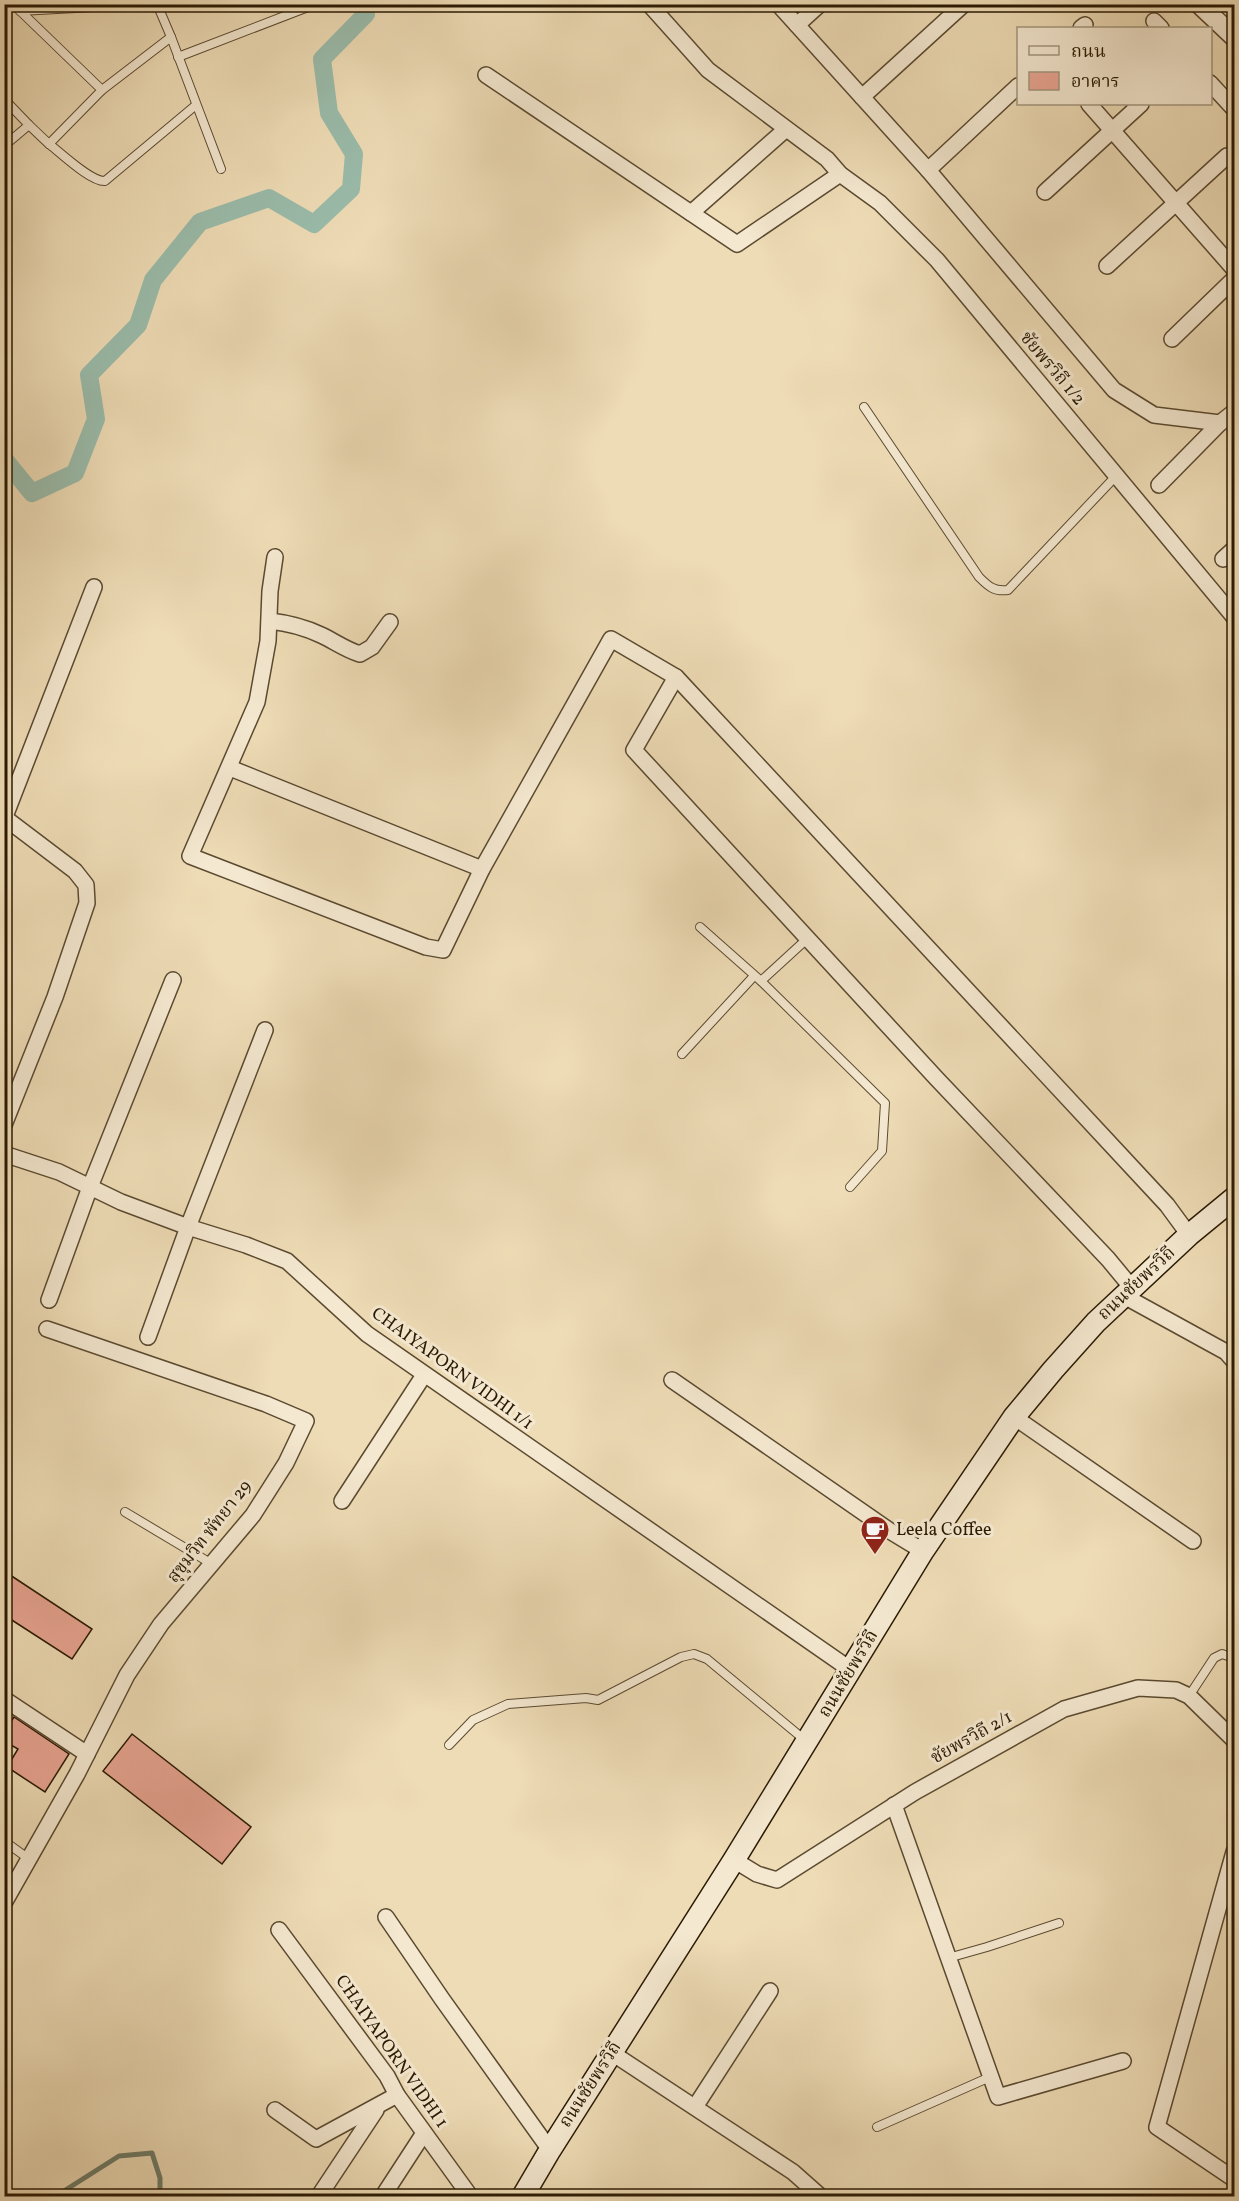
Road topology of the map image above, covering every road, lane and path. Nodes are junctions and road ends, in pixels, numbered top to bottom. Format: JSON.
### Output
{"nodes":[{"id":1,"x":13,"y":4,"type":"edge"},
{"id":2,"x":150,"y":4,"type":"edge"},
{"id":3,"x":157,"y":4,"type":"edge"},
{"id":4,"x":649,"y":4,"type":"edge"},
{"id":5,"x":778,"y":4,"type":"edge"},
{"id":6,"x":820,"y":4,"type":"edge"},
{"id":7,"x":964,"y":4,"type":"edge"},
{"id":8,"x":1199,"y":4,"type":"edge"},
{"id":9,"x":308,"y":7,"type":"dead end"},
{"id":10,"x":20,"y":11,"type":"junction"},
{"id":11,"x":797,"y":25,"type":"junction"},
{"id":12,"x":171,"y":37,"type":"junction"},
{"id":13,"x":1234,"y":37,"type":"edge"},
{"id":14,"x":178,"y":57,"type":"junction"},
{"id":15,"x":486,"y":75,"type":"dead end"},
{"id":16,"x":1212,"y":85,"type":"edge"},
{"id":17,"x":1017,"y":87,"type":"edge"},
{"id":18,"x":102,"y":90,"type":"junction"},
{"id":19,"x":862,"y":97,"type":"junction"},
{"id":20,"x":4,"y":99,"type":"edge"},
{"id":21,"x":196,"y":105,"type":"junction"},
{"id":22,"x":1090,"y":105,"type":"edge"},
{"id":23,"x":1140,"y":105,"type":"edge"},
{"id":24,"x":1234,"y":109,"type":"edge"},
{"id":25,"x":29,"y":125,"type":"junction"},
{"id":26,"x":785,"y":129,"type":"junction"},
{"id":27,"x":1112,"y":130,"type":"junction"},
{"id":28,"x":49,"y":144,"type":"junction"},
{"id":29,"x":4,"y":146,"type":"edge"},
{"id":30,"x":1227,"y":156,"type":"dead end"},
{"id":31,"x":220,"y":169,"type":"dead end"},
{"id":32,"x":928,"y":170,"type":"junction"},
{"id":33,"x":840,"y":174,"type":"junction"},
{"id":34,"x":1045,"y":192,"type":"dead end"},
{"id":35,"x":1177,"y":202,"type":"junction"},
{"id":36,"x":691,"y":213,"type":"junction"},
{"id":37,"x":1107,"y":266,"type":"dead end"},
{"id":38,"x":1234,"y":269,"type":"edge"},
{"id":39,"x":1234,"y":279,"type":"edge"},
{"id":40,"x":1172,"y":339,"type":"dead end"},
{"id":41,"x":864,"y":407,"type":"dead end"},
{"id":42,"x":1234,"y":412,"type":"edge"},
{"id":43,"x":1220,"y":423,"type":"junction"},
{"id":44,"x":1116,"y":476,"type":"junction"},
{"id":45,"x":1159,"y":485,"type":"dead end"},
{"id":46,"x":275,"y":557,"type":"dead end"},
{"id":47,"x":94,"y":586,"type":"dead end"},
{"id":48,"x":1234,"y":617,"type":"edge"},
{"id":49,"x":270,"y":621,"type":"junction"},
{"id":50,"x":390,"y":622,"type":"dead end"},
{"id":51,"x":676,"y":677,"type":"junction"},
{"id":52,"x":230,"y":768,"type":"junction"},
{"id":53,"x":5,"y":819,"type":"edge"},
{"id":54,"x":482,"y":869,"type":"junction"},
{"id":55,"x":700,"y":927,"type":"dead end"},
{"id":56,"x":808,"y":938,"type":"junction"},
{"id":57,"x":758,"y":979,"type":"junction"},
{"id":58,"x":172,"y":980,"type":"dead end"},
{"id":59,"x":265,"y":1030,"type":"dead end"},
{"id":60,"x":682,"y":1054,"type":"dead end"},
{"id":61,"x":4,"y":1125,"type":"edge"},
{"id":62,"x":4,"y":1154,"type":"edge"},
{"id":63,"x":850,"y":1186,"type":"dead end"},
{"id":64,"x":90,"y":1187,"type":"junction"},
{"id":65,"x":1234,"y":1198,"type":"edge"},
{"id":66,"x":188,"y":1227,"type":"junction"},
{"id":67,"x":1189,"y":1235,"type":"junction"},
{"id":68,"x":1128,"y":1292,"type":"junction"},
{"id":69,"x":48,"y":1300,"type":"dead end"},
{"id":70,"x":47,"y":1329,"type":"dead end"},
{"id":71,"x":148,"y":1336,"type":"dead end"},
{"id":72,"x":1234,"y":1361,"type":"edge"},
{"id":73,"x":424,"y":1375,"type":"junction"},
{"id":74,"x":672,"y":1380,"type":"dead end"},
{"id":75,"x":1014,"y":1417,"type":"junction"},
{"id":76,"x":342,"y":1501,"type":"dead end"},
{"id":77,"x":125,"y":1512,"type":"dead end"},
{"id":78,"x":1193,"y":1541,"type":"dead end"},
{"id":79,"x":923,"y":1551,"type":"junction"},
{"id":80,"x":212,"y":1564,"type":"junction"},
{"id":81,"x":1234,"y":1658,"type":"edge"},
{"id":82,"x":852,"y":1670,"type":"junction"},
{"id":83,"x":1189,"y":1696,"type":"junction"},
{"id":84,"x":4,"y":1699,"type":"edge"},
{"id":85,"x":1234,"y":1740,"type":"edge"},
{"id":86,"x":807,"y":1742,"type":"junction"},
{"id":87,"x":449,"y":1745,"type":"dead end"},
{"id":88,"x":87,"y":1754,"type":"junction"},
{"id":89,"x":894,"y":1805,"type":"junction"},
{"id":90,"x":4,"y":1841,"type":"edge"},
{"id":91,"x":1234,"y":1852,"type":"edge"},
{"id":92,"x":29,"y":1859,"type":"junction"},
{"id":93,"x":734,"y":1860,"type":"junction"},
{"id":94,"x":4,"y":1903,"type":"edge"},
{"id":95,"x":386,"y":1917,"type":"dead end"},
{"id":96,"x":1059,"y":1923,"type":"dead end"},
{"id":97,"x":279,"y":1930,"type":"dead end"},
{"id":98,"x":948,"y":1958,"type":"junction"},
{"id":99,"x":770,"y":1991,"type":"dead end"},
{"id":100,"x":612,"y":2054,"type":"junction"},
{"id":101,"x":1124,"y":2061,"type":"dead end"},
{"id":102,"x":990,"y":2077,"type":"junction"},
{"id":103,"x":397,"y":2095,"type":"junction"},
{"id":104,"x":378,"y":2107,"type":"junction"},
{"id":105,"x":695,"y":2107,"type":"junction"},
{"id":106,"x":275,"y":2110,"type":"dead end"},
{"id":107,"x":877,"y":2127,"type":"dead end"},
{"id":108,"x":424,"y":2133,"type":"junction"},
{"id":109,"x":550,"y":2150,"type":"junction"},
{"id":110,"x":1234,"y":2179,"type":"edge"},
{"id":111,"x":319,"y":2196,"type":"edge"},
{"id":112,"x":382,"y":2196,"type":"edge"},
{"id":113,"x":470,"y":2196,"type":"edge"},
{"id":114,"x":523,"y":2196,"type":"edge"},
{"id":115,"x":820,"y":2196,"type":"edge"}],
"edges":[{"from":1,"to":10,"type":"lane"},
{"from":2,"to":10,"type":"lane"},
{"from":3,"to":12,"type":"lane"},
{"from":4,"to":26,"type":"street","name":"ชัยพรวิถี 1/2"},
{"from":5,"to":11,"type":"street"},
{"from":6,"to":11,"type":"street"},
{"from":7,"to":19,"type":"street"},
{"from":8,"to":13,"type":"street"},
{"from":9,"to":14,"type":"lane"},
{"from":10,"to":18,"type":"lane"},
{"from":11,"to":19,"type":"street"},
{"from":12,"to":14,"type":"lane"},
{"from":12,"to":18,"type":"lane"},
{"from":14,"to":21,"type":"lane"},
{"from":15,"to":36,"type":"street"},
{"from":16,"to":24,"type":"street"},
{"from":17,"to":32,"type":"street"},
{"from":18,"to":28,"type":"lane"},
{"from":19,"to":32,"type":"street"},
{"from":20,"to":25,"type":"lane"},
{"from":21,"to":28,"type":"lane"},
{"from":21,"to":31,"type":"lane"},
{"from":22,"to":27,"type":"street"},
{"from":23,"to":27,"type":"street"},
{"from":25,"to":28,"type":"lane"},
{"from":25,"to":29,"type":"lane"},
{"from":26,"to":33,"type":"street","name":"ชัยพรวิถี 1/2"},
{"from":26,"to":36,"type":"street"},
{"from":27,"to":34,"type":"street"},
{"from":27,"to":35,"type":"street"},
{"from":30,"to":35,"type":"street"},
{"from":32,"to":43,"type":"street"},
{"from":33,"to":36,"type":"street"},
{"from":33,"to":44,"type":"street","name":"ชัยพรวิถี 1/2"},
{"from":35,"to":37,"type":"street"},
{"from":35,"to":38,"type":"street"},
{"from":39,"to":40,"type":"street"},
{"from":41,"to":44,"type":"lane"},
{"from":42,"to":43,"type":"street"},
{"from":43,"to":45,"type":"street"},
{"from":44,"to":48,"type":"street","name":"ชัยพรวิถี 1/2"},
{"from":46,"to":49,"type":"street"},
{"from":47,"to":53,"type":"street"},
{"from":49,"to":50,"type":"street"},
{"from":49,"to":52,"type":"street"},
{"from":51,"to":54,"type":"street"},
{"from":51,"to":56,"type":"street"},
{"from":51,"to":67,"type":"street"},
{"from":52,"to":54,"type":"street"},
{"from":52,"to":54,"type":"street"},
{"from":53,"to":61,"type":"street"},
{"from":55,"to":57,"type":"lane"},
{"from":56,"to":57,"type":"lane"},
{"from":56,"to":68,"type":"street"},
{"from":57,"to":60,"type":"lane"},
{"from":57,"to":63,"type":"lane"},
{"from":58,"to":64,"type":"street"},
{"from":59,"to":66,"type":"street"},
{"from":62,"to":64,"type":"street","name":"CHAIYAPORN VIDHI 1/1"},
{"from":64,"to":66,"type":"street","name":"CHAIYAPORN VIDHI 1/1"},
{"from":64,"to":69,"type":"street"},
{"from":65,"to":67,"type":"main road","name":"ถนนชัยพรวิถี"},
{"from":66,"to":71,"type":"street"},
{"from":66,"to":73,"type":"street","name":"CHAIYAPORN VIDHI 1/1"},
{"from":67,"to":68,"type":"main road","name":"ถนนชัยพรวิถี"},
{"from":68,"to":72,"type":"street"},
{"from":68,"to":75,"type":"main road","name":"ถนนชัยพรวิถี"},
{"from":70,"to":80,"type":"street","name":"สุขุมวิท พัทยา 29"},
{"from":73,"to":76,"type":"street"},
{"from":73,"to":82,"type":"street","name":"CHAIYAPORN VIDHI 1/1"},
{"from":74,"to":79,"type":"street"},
{"from":75,"to":78,"type":"street"},
{"from":75,"to":79,"type":"main road","name":"ถนนชัยพรวิถี"},
{"from":77,"to":80,"type":"lane"},
{"from":79,"to":82,"type":"main road","name":"ถนนชัยพรวิถี"},
{"from":80,"to":88,"type":"street","name":"สุขุมวิท พัทยา 29"},
{"from":81,"to":83,"type":"lane"},
{"from":82,"to":86,"type":"main road","name":"ถนนชัยพรวิถี"},
{"from":83,"to":85,"type":"street"},
{"from":83,"to":89,"type":"street","name":"ชัยพรวิถี 2/1"},
{"from":84,"to":88,"type":"street"},
{"from":86,"to":87,"type":"lane"},
{"from":86,"to":93,"type":"main road","name":"ถนนชัยพรวิถี"},
{"from":88,"to":92,"type":"street","name":"สุขุมวิท พัทยา 29"},
{"from":89,"to":93,"type":"street","name":"ชัยพรวิถี 2/1"},
{"from":89,"to":98,"type":"street"},
{"from":90,"to":92,"type":"lane"},
{"from":91,"to":110,"type":"street"},
{"from":92,"to":94,"type":"street","name":"สุขุมวิท พัทยา 29"},
{"from":93,"to":100,"type":"main road","name":"ถนนชัยพรวิถี"},
{"from":95,"to":109,"type":"street"},
{"from":96,"to":98,"type":"lane"},
{"from":97,"to":103,"type":"street","name":"CHAIYAPORN VIDHI 1"},
{"from":98,"to":102,"type":"street"},
{"from":99,"to":105,"type":"street"},
{"from":100,"to":105,"type":"street"},
{"from":100,"to":109,"type":"main road","name":"ถนนชัยพรวิถี"},
{"from":101,"to":102,"type":"street"},
{"from":102,"to":107,"type":"lane"},
{"from":103,"to":104,"type":"street"},
{"from":103,"to":108,"type":"street","name":"CHAIYAPORN VIDHI 1"},
{"from":104,"to":106,"type":"street"},
{"from":104,"to":111,"type":"street"},
{"from":105,"to":115,"type":"street"},
{"from":108,"to":112,"type":"street"},
{"from":108,"to":113,"type":"street","name":"CHAIYAPORN VIDHI 1"},
{"from":109,"to":114,"type":"main road","name":"ถนนชัยพรวิถี"}]}
